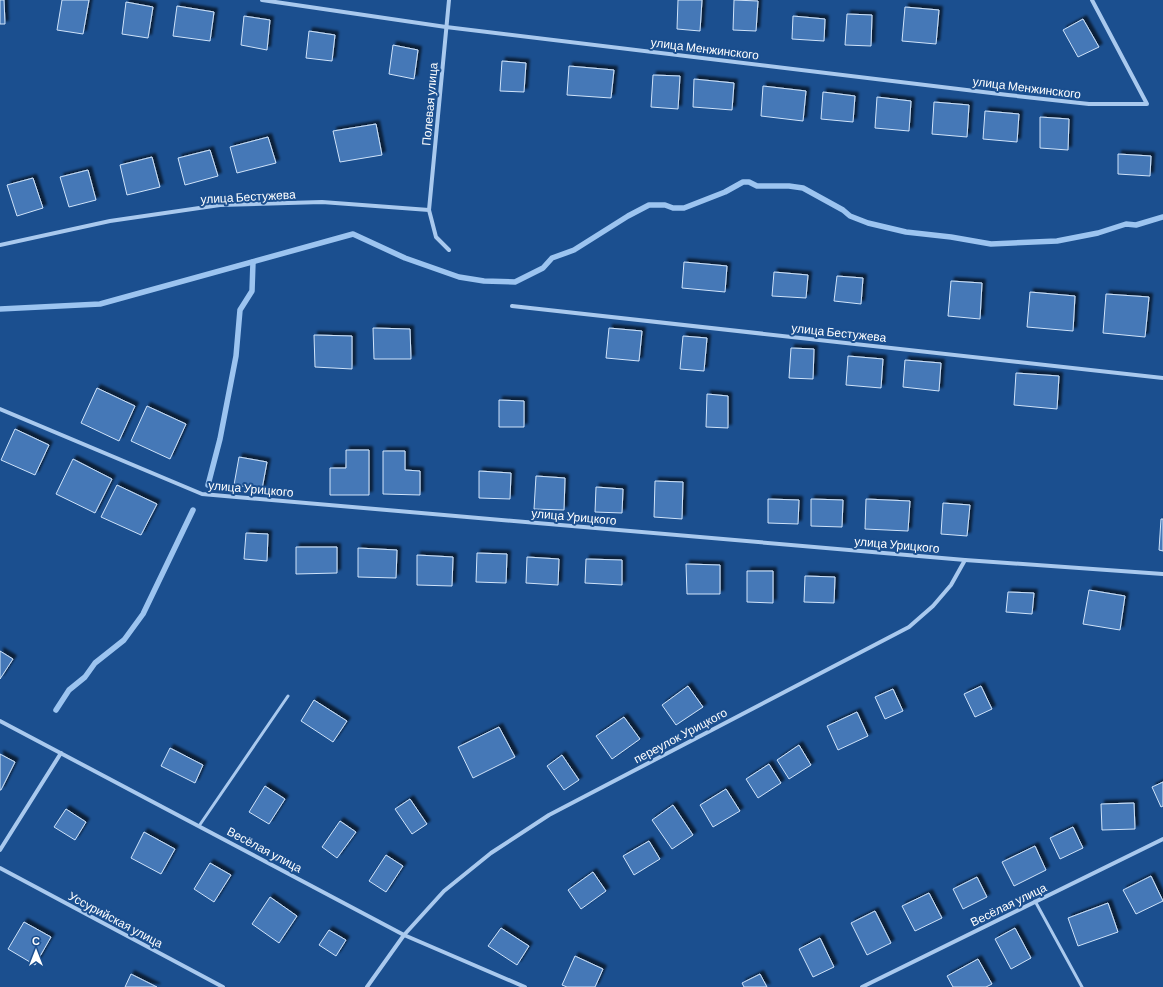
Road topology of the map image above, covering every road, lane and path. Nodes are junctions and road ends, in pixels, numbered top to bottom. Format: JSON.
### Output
{"nodes":[{"id":1,"x":262,"y":0,"type":"edge"},
{"id":2,"x":449,"y":0,"type":"edge"},
{"id":3,"x":1092,"y":0,"type":"edge"},
{"id":4,"x":446,"y":27,"type":"junction"},
{"id":5,"x":429,"y":210,"type":"junction"},
{"id":6,"x":0,"y":245,"type":"edge"},
{"id":7,"x":449,"y":250,"type":"dead end"},
{"id":8,"x":512,"y":306,"type":"dead end"},
{"id":9,"x":1163,"y":378,"type":"edge"},
{"id":10,"x":0,"y":409,"type":"edge"},
{"id":11,"x":965,"y":560,"type":"junction"},
{"id":12,"x":1163,"y":574,"type":"edge"},
{"id":13,"x":288,"y":696,"type":"dead end"},
{"id":14,"x":0,"y":721,"type":"edge"},
{"id":15,"x":61,"y":753,"type":"junction"},
{"id":16,"x":199,"y":826,"type":"junction"},
{"id":17,"x":1163,"y":839,"type":"edge"},
{"id":18,"x":0,"y":850,"type":"edge"},
{"id":19,"x":0,"y":868,"type":"edge"},
{"id":20,"x":1035,"y":901,"type":"junction"},
{"id":21,"x":404,"y":935,"type":"junction"},
{"id":22,"x":223,"y":987,"type":"edge"},
{"id":23,"x":367,"y":987,"type":"edge"},
{"id":24,"x":525,"y":987,"type":"edge"},
{"id":25,"x":862,"y":987,"type":"edge"},
{"id":26,"x":1082,"y":987,"type":"edge"}],
"edges":[{"from":1,"to":4,"type":"street","name":"улица Менжинского"},
{"from":2,"to":4,"type":"street","name":"Полевая улица"},
{"from":3,"to":4,"type":"street","name":"улица Менжинского"},
{"from":4,"to":5,"type":"street","name":"Полевая улица"},
{"from":5,"to":6,"type":"street","name":"улица Бестужева"},
{"from":5,"to":7,"type":"street"},
{"from":8,"to":9,"type":"street","name":"улица Бестужева"},
{"from":10,"to":11,"type":"street","name":"улица Урицкого"},
{"from":11,"to":12,"type":"street","name":"улица Урицкого"},
{"from":11,"to":21,"type":"street","name":"переулок Урицкого"},
{"from":13,"to":16,"type":"lane"},
{"from":14,"to":15,"type":"street","name":"Весёлая улица"},
{"from":15,"to":16,"type":"street","name":"Весёлая улица"},
{"from":15,"to":18,"type":"street"},
{"from":16,"to":21,"type":"street","name":"Весёлая улица"},
{"from":17,"to":20,"type":"street","name":"Весёлая улица"},
{"from":19,"to":22,"type":"street","name":"Уссурийская улица"},
{"from":20,"to":25,"type":"street","name":"Весёлая улица"},
{"from":20,"to":26,"type":"lane"},
{"from":21,"to":23,"type":"street","name":"переулок Урицкого"},
{"from":21,"to":24,"type":"street","name":"Весёлая улица"}]}
